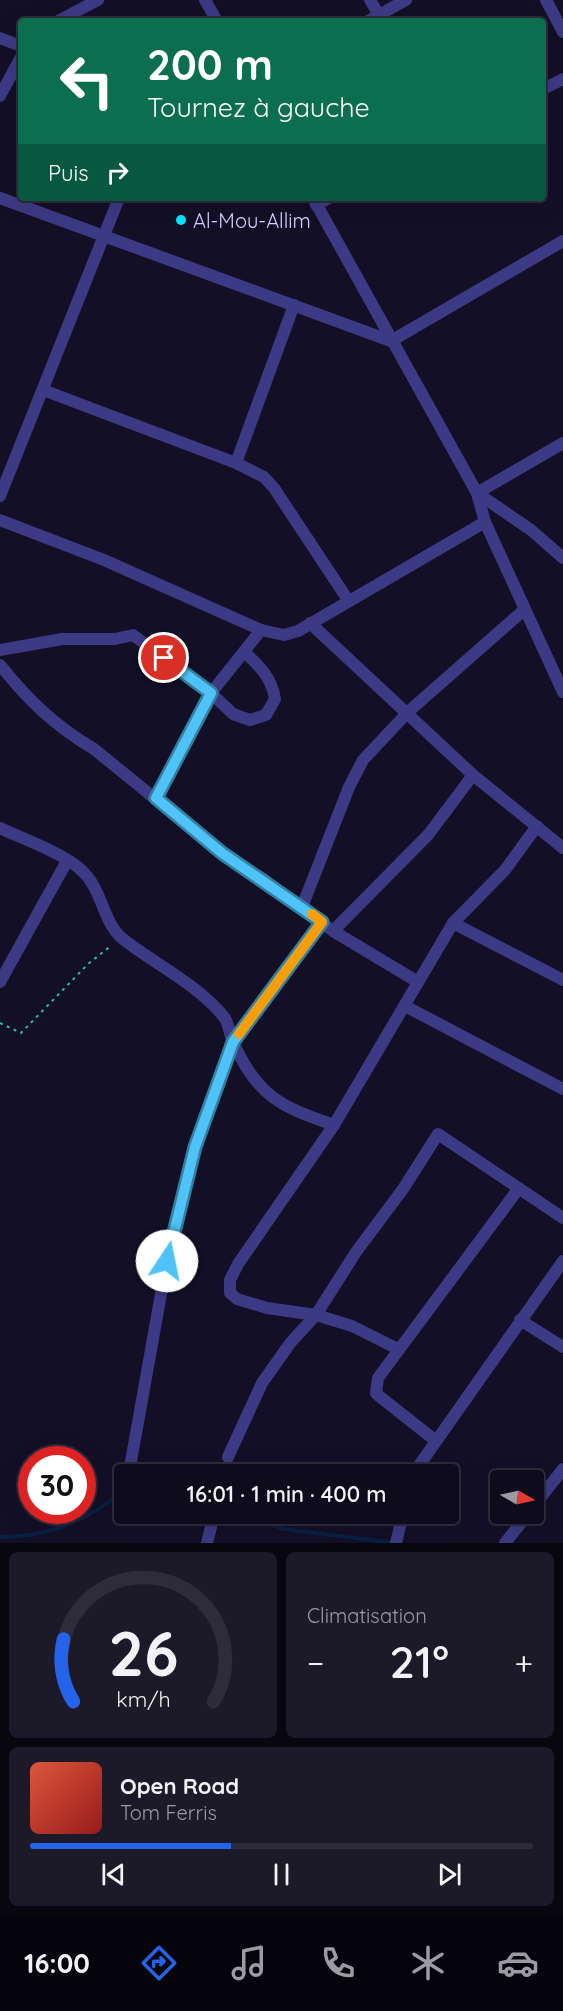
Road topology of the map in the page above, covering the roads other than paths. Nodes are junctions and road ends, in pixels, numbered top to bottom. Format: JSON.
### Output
{"nodes":[{"id":1,"x":98,"y":0,"type":"edge"},
{"id":2,"x":205,"y":0,"type":"edge"},
{"id":3,"x":370,"y":0,"type":"edge"},
{"id":4,"x":406,"y":0,"type":"edge"},
{"id":5,"x":546,"y":0,"type":"edge"},
{"id":6,"x":64,"y":18,"type":"edge"},
{"id":7,"x":215,"y":18,"type":"edge"},
{"id":8,"x":374,"y":18,"type":"edge"},
{"id":9,"x":563,"y":32,"type":"edge"},
{"id":10,"x":0,"y":38,"type":"edge"},
{"id":11,"x":18,"y":45,"type":"edge"},
{"id":12,"x":18,"y":63,"type":"edge"},
{"id":13,"x":563,"y":80,"type":"edge"},
{"id":14,"x":546,"y":88,"type":"edge"},
{"id":15,"x":0,"y":96,"type":"edge"},
{"id":16,"x":0,"y":198,"type":"edge"},
{"id":17,"x":118,"y":201,"type":"edge"},
{"id":18,"x":314,"y":201,"type":"edge"},
{"id":19,"x":105,"y":236,"type":"junction"},
{"id":20,"x":563,"y":242,"type":"edge"},
{"id":21,"x":294,"y":305,"type":"junction"},
{"id":22,"x":392,"y":341,"type":"junction"},
{"id":23,"x":43,"y":390,"type":"junction"},
{"id":24,"x":563,"y":443,"type":"edge"},
{"id":25,"x":236,"y":463,"type":"junction"},
{"id":26,"x":477,"y":493,"type":"junction"},
{"id":27,"x":0,"y":496,"type":"edge"},
{"id":28,"x":0,"y":520,"type":"edge"},
{"id":29,"x":485,"y":522,"type":"junction"},
{"id":30,"x":563,"y":558,"type":"edge"},
{"id":31,"x":348,"y":600,"type":"junction"},
{"id":32,"x":524,"y":610,"type":"junction"},
{"id":33,"x":310,"y":624,"type":"junction"},
{"id":34,"x":261,"y":630,"type":"junction"},
{"id":35,"x":0,"y":650,"type":"edge"},
{"id":36,"x":244,"y":652,"type":"junction"},
{"id":37,"x":0,"y":665,"type":"edge"},
{"id":38,"x":211,"y":693,"type":"junction"},
{"id":39,"x":563,"y":693,"type":"edge"},
{"id":40,"x":408,"y":712,"type":"junction"},
{"id":41,"x":473,"y":775,"type":"junction"},
{"id":42,"x":156,"y":798,"type":"junction"},
{"id":43,"x":537,"y":826,"type":"junction"},
{"id":44,"x":0,"y":828,"type":"edge"},
{"id":45,"x":563,"y":848,"type":"edge"},
{"id":46,"x":67,"y":861,"type":"junction"},
{"id":47,"x":302,"y":907,"type":"junction"},
{"id":48,"x":322,"y":922,"type":"junction"},
{"id":49,"x":453,"y":923,"type":"junction"},
{"id":50,"x":333,"y":931,"type":"junction"},
{"id":51,"x":563,"y":980,"type":"edge"},
{"id":52,"x":0,"y":982,"type":"edge"},
{"id":53,"x":418,"y":982,"type":"junction"},
{"id":54,"x":405,"y":1006,"type":"junction"},
{"id":55,"x":233,"y":1042,"type":"junction"},
{"id":56,"x":563,"y":1089,"type":"edge"},
{"id":57,"x":334,"y":1125,"type":"junction"},
{"id":58,"x":519,"y":1188,"type":"junction"},
{"id":59,"x":563,"y":1218,"type":"edge"},
{"id":60,"x":563,"y":1261,"type":"edge"},
{"id":61,"x":316,"y":1315,"type":"junction"},
{"id":62,"x":520,"y":1320,"type":"junction"},
{"id":63,"x":563,"y":1347,"type":"edge"},
{"id":64,"x":398,"y":1349,"type":"junction"},
{"id":65,"x":436,"y":1441,"type":"junction"},
{"id":66,"x":228,"y":1457,"type":"dead end"},
{"id":67,"x":131,"y":1464,"type":"edge"},
{"id":68,"x":420,"y":1464,"type":"edge"},
{"id":69,"x":563,"y":1469,"type":"edge"},
{"id":70,"x":544,"y":1493,"type":"edge"},
{"id":71,"x":401,"y":1524,"type":"edge"},
{"id":72,"x":520,"y":1524,"type":"edge"},
{"id":73,"x":211,"y":1527,"type":"dead end"},
{"id":74,"x":207,"y":1543,"type":"edge"},
{"id":75,"x":396,"y":1543,"type":"edge"},
{"id":76,"x":505,"y":1543,"type":"edge"}],
"edges":[{"from":1,"to":6,"type":"street"},
{"from":2,"to":7,"type":"street"},
{"from":3,"to":8,"type":"street"},
{"from":4,"to":8,"type":"street"},
{"from":5,"to":9,"type":"street"},
{"from":10,"to":11,"type":"street"},
{"from":12,"to":15,"type":"street"},
{"from":13,"to":14,"type":"street"},
{"from":16,"to":19,"type":"street"},
{"from":17,"to":19,"type":"street"},
{"from":18,"to":22,"type":"street"},
{"from":19,"to":21,"type":"street"},
{"from":19,"to":23,"type":"street"},
{"from":20,"to":22,"type":"street"},
{"from":21,"to":22,"type":"street"},
{"from":21,"to":25,"type":"street"},
{"from":22,"to":26,"type":"street"},
{"from":23,"to":25,"type":"street"},
{"from":23,"to":27,"type":"street"},
{"from":24,"to":26,"type":"street"},
{"from":25,"to":31,"type":"street"},
{"from":26,"to":29,"type":"street"},
{"from":26,"to":30,"type":"street"},
{"from":28,"to":34,"type":"street"},
{"from":29,"to":31,"type":"street"},
{"from":29,"to":32,"type":"street"},
{"from":31,"to":33,"type":"street"},
{"from":32,"to":39,"type":"street"},
{"from":32,"to":40,"type":"street"},
{"from":33,"to":34,"type":"street"},
{"from":33,"to":40,"type":"street"},
{"from":34,"to":36,"type":"street"},
{"from":35,"to":38,"type":"street"},
{"from":36,"to":38,"type":"street"},
{"from":36,"to":38,"type":"street"},
{"from":37,"to":42,"type":"street"},
{"from":38,"to":42,"type":"street"},
{"from":40,"to":41,"type":"street"},
{"from":40,"to":47,"type":"street"},
{"from":41,"to":43,"type":"street"},
{"from":41,"to":50,"type":"street"},
{"from":42,"to":47,"type":"street"},
{"from":43,"to":45,"type":"street"},
{"from":43,"to":49,"type":"street"},
{"from":44,"to":46,"type":"street"},
{"from":46,"to":52,"type":"street"},
{"from":46,"to":55,"type":"street"},
{"from":47,"to":48,"type":"street"},
{"from":48,"to":50,"type":"street"},
{"from":48,"to":55,"type":"street"},
{"from":49,"to":51,"type":"street"},
{"from":49,"to":53,"type":"street"},
{"from":50,"to":53,"type":"street"},
{"from":53,"to":54,"type":"street"},
{"from":54,"to":56,"type":"street"},
{"from":54,"to":57,"type":"street"},
{"from":55,"to":57,"type":"street"},
{"from":55,"to":67,"type":"street"},
{"from":57,"to":61,"type":"street"},
{"from":58,"to":59,"type":"street"},
{"from":58,"to":61,"type":"street"},
{"from":58,"to":64,"type":"street"},
{"from":60,"to":62,"type":"street"},
{"from":61,"to":64,"type":"street"},
{"from":61,"to":66,"type":"street"},
{"from":62,"to":63,"type":"street"},
{"from":62,"to":65,"type":"street"},
{"from":64,"to":65,"type":"street"},
{"from":65,"to":68,"type":"street"},
{"from":69,"to":70,"type":"street"},
{"from":71,"to":75,"type":"street"},
{"from":72,"to":76,"type":"street"},
{"from":73,"to":74,"type":"street"}]}
